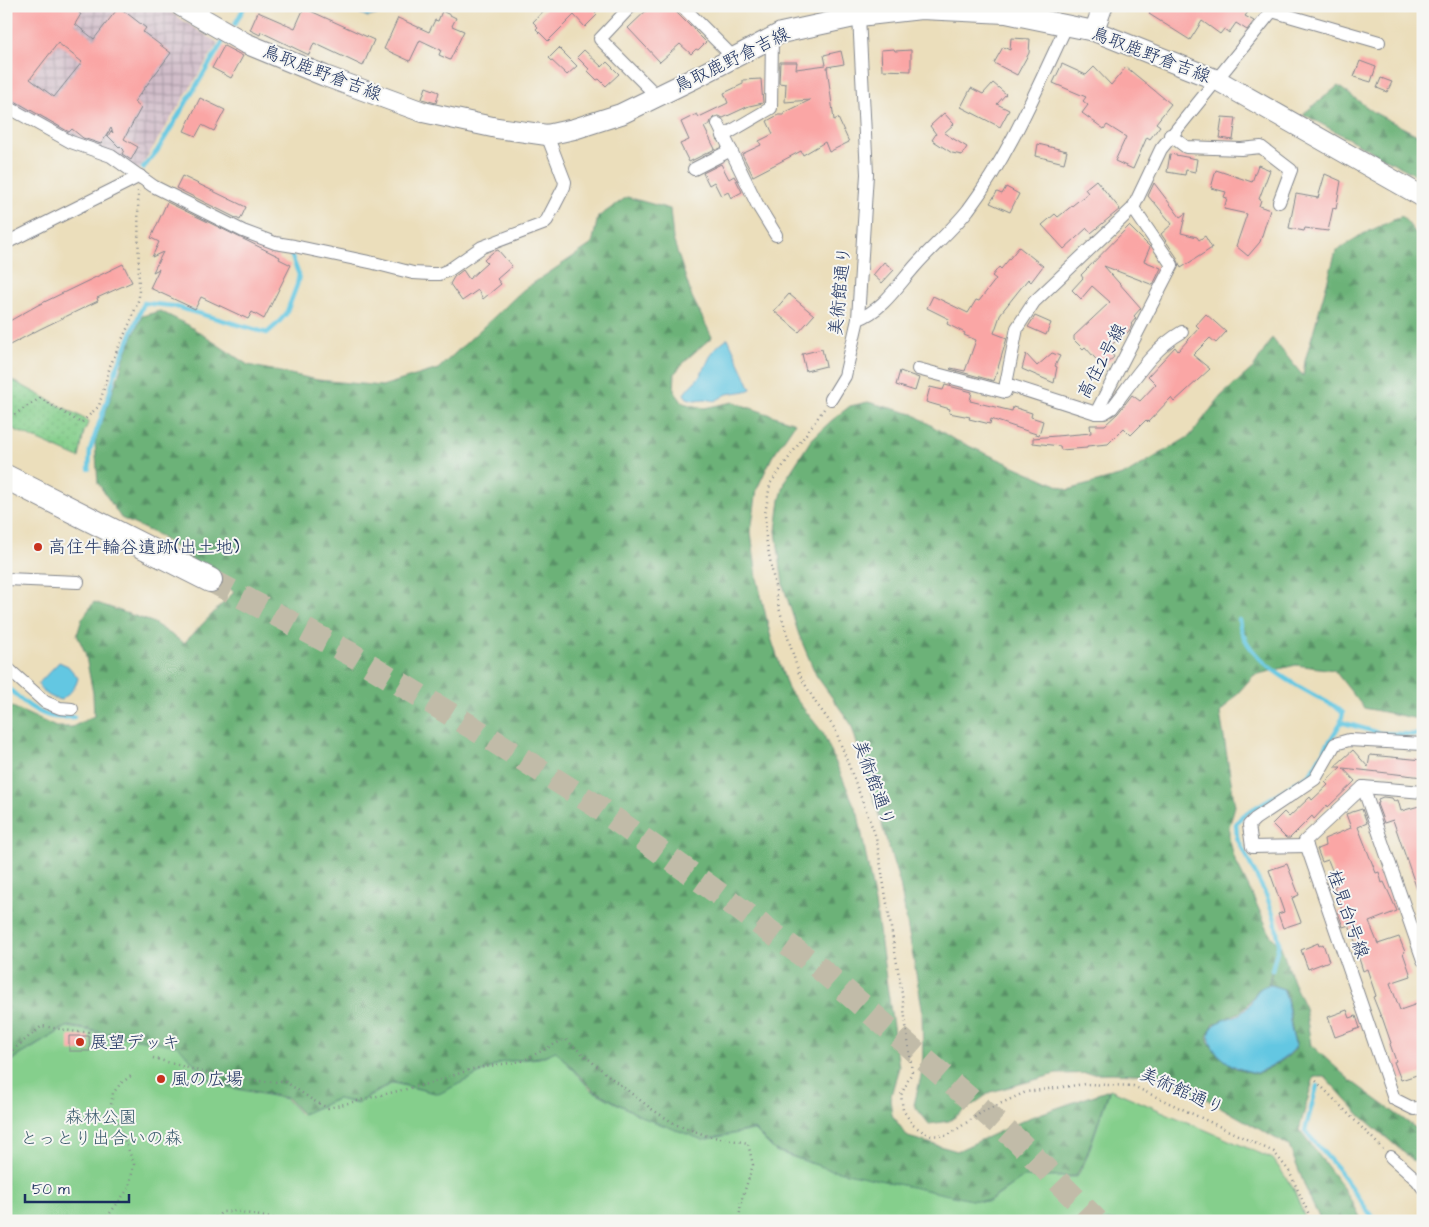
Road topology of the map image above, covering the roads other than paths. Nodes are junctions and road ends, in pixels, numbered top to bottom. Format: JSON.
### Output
{"nodes":[{"id":1,"x":181,"y":6,"type":"edge"},
{"id":2,"x":631,"y":6,"type":"edge"},
{"id":3,"x":682,"y":6,"type":"edge"},
{"id":4,"x":1103,"y":6,"type":"edge"},
{"id":5,"x":955,"y":8,"type":"edge"},
{"id":6,"x":1274,"y":9,"type":"edge"},
{"id":7,"x":1019,"y":11,"type":"edge"},
{"id":8,"x":859,"y":16,"type":"junction"},
{"id":9,"x":1067,"y":26,"type":"junction"},
{"id":10,"x":1094,"y":31,"type":"junction"},
{"id":11,"x":772,"y":38,"type":"junction"},
{"id":12,"x":1378,"y":42,"type":"dead end"},
{"id":13,"x":734,"y":58,"type":"junction"},
{"id":14,"x":1217,"y":80,"type":"junction"},
{"id":15,"x":657,"y":96,"type":"junction"},
{"id":16,"x":6,"y":106,"type":"edge"},
{"id":17,"x":547,"y":135,"type":"junction"},
{"id":18,"x":1170,"y":136,"type":"junction"},
{"id":19,"x":731,"y":150,"type":"junction"},
{"id":20,"x":694,"y":169,"type":"dead end"},
{"id":21,"x":140,"y":176,"type":"junction"},
{"id":22,"x":1423,"y":197,"type":"edge"},
{"id":23,"x":1279,"y":202,"type":"dead end"},
{"id":24,"x":1133,"y":208,"type":"junction"},
{"id":25,"x":776,"y":235,"type":"dead end"},
{"id":26,"x":6,"y":243,"type":"edge"},
{"id":27,"x":858,"y":319,"type":"junction"},
{"id":28,"x":1182,"y":332,"type":"dead end"},
{"id":29,"x":918,"y":368,"type":"dead end"},
{"id":30,"x":1006,"y":384,"type":"junction"},
{"id":31,"x":830,"y":399,"type":"road end"},
{"id":32,"x":1096,"y":413,"type":"junction"},
{"id":33,"x":6,"y":477,"type":"edge"},
{"id":34,"x":6,"y":487,"type":"edge"},
{"id":35,"x":69,"y":513,"type":"junction"},
{"id":36,"x":6,"y":578,"type":"edge"},
{"id":37,"x":78,"y":582,"type":"dead end"},
{"id":38,"x":208,"y":583,"type":"tunnel mouth"},
{"id":39,"x":6,"y":667,"type":"edge"},
{"id":40,"x":72,"y":708,"type":"dead end"},
{"id":41,"x":1423,"y":744,"type":"edge"},
{"id":42,"x":1363,"y":787,"type":"junction"},
{"id":43,"x":1423,"y":792,"type":"edge"},
{"id":44,"x":1306,"y":846,"type":"junction"},
{"id":45,"x":1417,"y":927,"type":"edge"},
{"id":46,"x":1423,"y":960,"type":"edge"},
{"id":47,"x":1423,"y":1106,"type":"edge"},
{"id":48,"x":1391,"y":1157,"type":"road end"},
{"id":49,"x":1423,"y":1188,"type":"edge"}],
"edges":[{"from":1,"to":17,"type":"main road","name":"鳥取鹿野倉吉線"},
{"from":2,"to":15,"type":"street"},
{"from":3,"to":13,"type":"street"},
{"from":4,"to":10,"type":"street"},
{"from":5,"to":7,"type":"main road","name":"鳥取鹿野倉吉線"},
{"from":5,"to":8,"type":"main road","name":"鳥取鹿野倉吉線"},
{"from":6,"to":12,"type":"street"},
{"from":6,"to":14,"type":"street"},
{"from":7,"to":9,"type":"main road","name":"鳥取鹿野倉吉線"},
{"from":8,"to":11,"type":"main road","name":"鳥取鹿野倉吉線"},
{"from":8,"to":27,"type":"street","name":"美術館通り"},
{"from":9,"to":10,"type":"main road","name":"鳥取鹿野倉吉線"},
{"from":9,"to":27,"type":"street"},
{"from":10,"to":14,"type":"main road","name":"鳥取鹿野倉吉線"},
{"from":11,"to":13,"type":"main road","name":"鳥取鹿野倉吉線"},
{"from":11,"to":19,"type":"street"},
{"from":13,"to":15,"type":"main road","name":"鳥取鹿野倉吉線"},
{"from":14,"to":18,"type":"street"},
{"from":14,"to":22,"type":"main road","name":"鳥取鹿野倉吉線"},
{"from":15,"to":17,"type":"main road","name":"鳥取鹿野倉吉線"},
{"from":16,"to":21,"type":"street"},
{"from":17,"to":21,"type":"street"},
{"from":18,"to":23,"type":"street"},
{"from":18,"to":24,"type":"street"},
{"from":19,"to":20,"type":"street"},
{"from":19,"to":25,"type":"street"},
{"from":21,"to":26,"type":"street"},
{"from":24,"to":30,"type":"street"},
{"from":24,"to":32,"type":"street","name":"高住2号線"},
{"from":27,"to":31,"type":"street","name":"美術館通り"},
{"from":28,"to":32,"type":"street"},
{"from":29,"to":30,"type":"street"},
{"from":30,"to":32,"type":"street","name":"高住2号線"},
{"from":33,"to":35,"type":"highway"},
{"from":34,"to":35,"type":"highway"},
{"from":35,"to":38,"type":"highway"},
{"from":36,"to":37,"type":"street"},
{"from":39,"to":40,"type":"street"},
{"from":41,"to":44,"type":"street"},
{"from":42,"to":43,"type":"street"},
{"from":42,"to":44,"type":"street"},
{"from":42,"to":45,"type":"street"},
{"from":44,"to":47,"type":"street","name":"桂見台1号線"},
{"from":45,"to":46,"type":"street"},
{"from":48,"to":49,"type":"street"}]}
